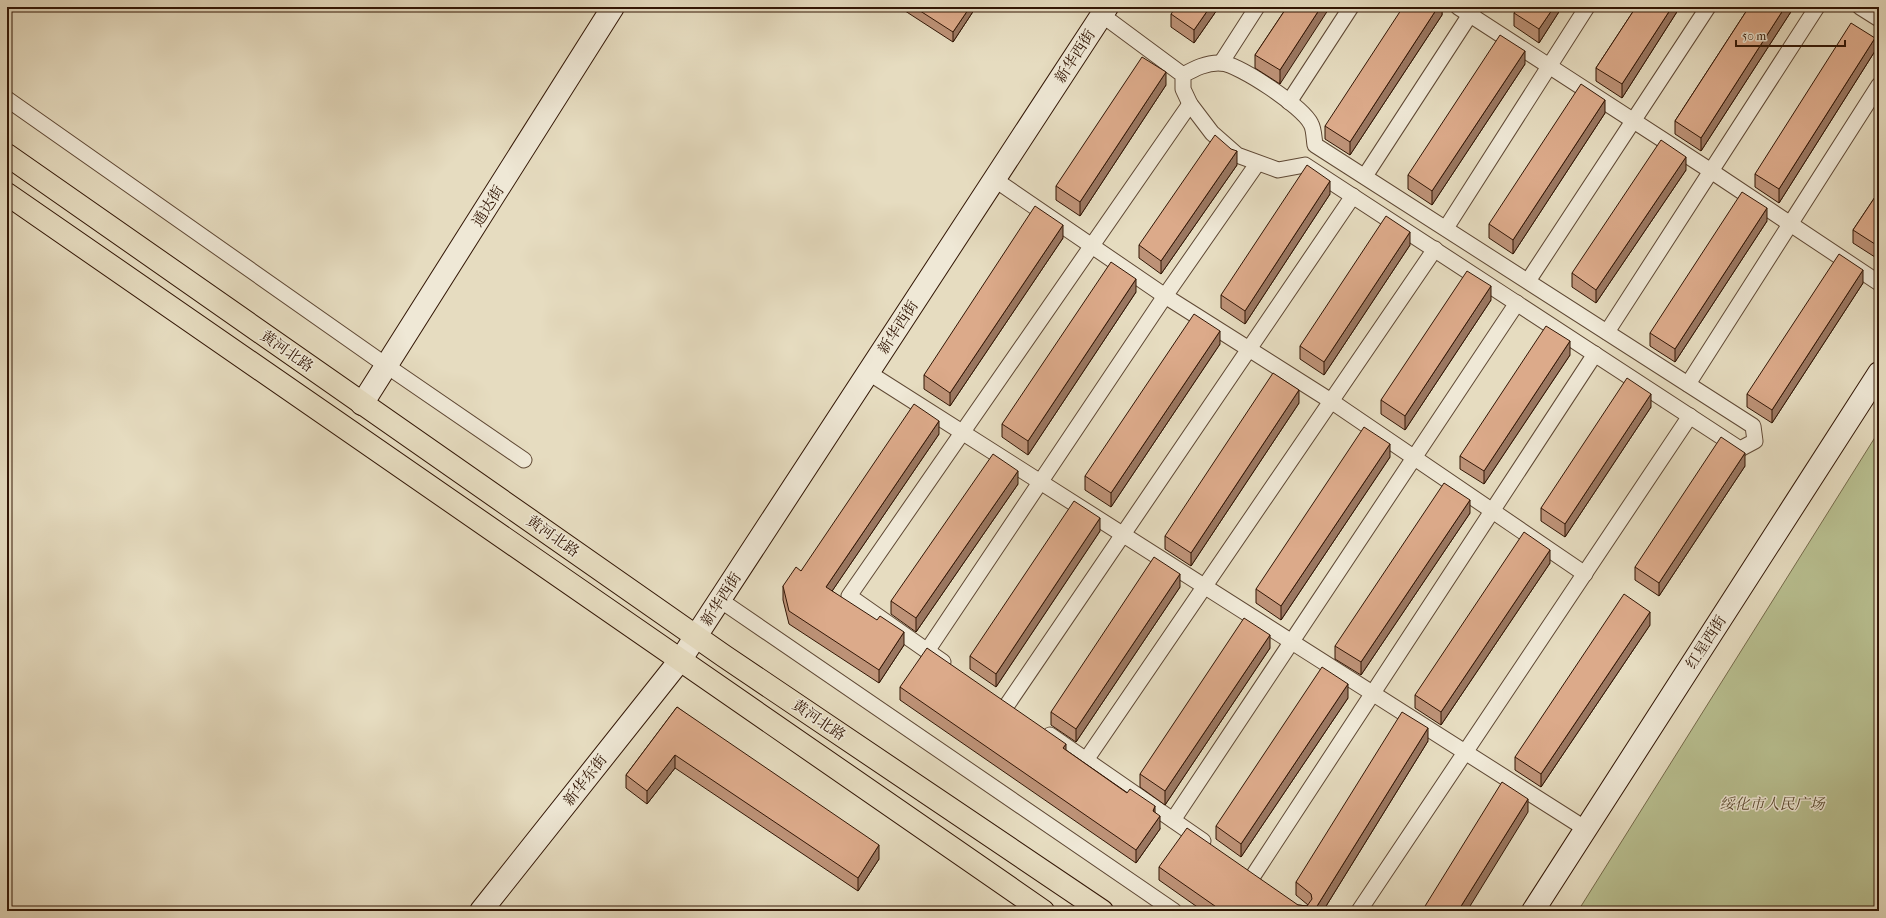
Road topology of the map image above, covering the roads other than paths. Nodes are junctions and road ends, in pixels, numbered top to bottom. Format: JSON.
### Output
{"nodes":[{"id":1,"x":613,"y":7,"type":"edge"},
{"id":2,"x":1257,"y":7,"type":"edge"},
{"id":3,"x":1351,"y":7,"type":"edge"},
{"id":4,"x":1587,"y":7,"type":"edge"},
{"id":5,"x":1708,"y":7,"type":"edge"},
{"id":6,"x":1817,"y":7,"type":"edge"},
{"id":7,"x":1860,"y":7,"type":"edge"},
{"id":8,"x":1468,"y":10,"type":"edge"},
{"id":9,"x":1104,"y":11,"type":"edge"},
{"id":10,"x":1879,"y":19,"type":"edge"},
{"id":11,"x":1221,"y":63,"type":"junction"},
{"id":12,"x":1549,"y":67,"type":"junction"},
{"id":13,"x":1183,"y":75,"type":"junction"},
{"id":14,"x":1879,"y":85,"type":"edge"},
{"id":15,"x":7,"y":99,"type":"edge"},
{"id":16,"x":1289,"y":102,"type":"junction"},
{"id":17,"x":1190,"y":104,"type":"junction"},
{"id":18,"x":1634,"y":121,"type":"junction"},
{"id":19,"x":7,"y":155,"type":"edge"},
{"id":20,"x":1257,"y":164,"type":"junction"},
{"id":21,"x":1711,"y":171,"type":"junction"},
{"id":22,"x":1365,"y":176,"type":"junction"},
{"id":23,"x":994,"y":179,"type":"junction"},
{"id":24,"x":7,"y":194,"type":"edge"},
{"id":25,"x":1353,"y":196,"type":"junction"},
{"id":26,"x":1790,"y":224,"type":"junction"},
{"id":27,"x":1446,"y":228,"type":"junction"},
{"id":28,"x":1091,"y":246,"type":"junction"},
{"id":29,"x":1435,"y":249,"type":"junction"},
{"id":30,"x":1528,"y":281,"type":"junction"},
{"id":31,"x":1879,"y":283,"type":"edge"},
{"id":32,"x":1165,"y":296,"type":"junction"},
{"id":33,"x":1517,"y":303,"type":"junction"},
{"id":34,"x":1607,"y":332,"type":"junction"},
{"id":35,"x":1248,"y":349,"type":"junction"},
{"id":36,"x":1595,"y":354,"type":"junction"},
{"id":37,"x":387,"y":366,"type":"junction"},
{"id":38,"x":869,"y":373,"type":"junction"},
{"id":39,"x":1879,"y":373,"type":"edge"},
{"id":40,"x":1688,"y":384,"type":"junction"},
{"id":41,"x":1331,"y":401,"type":"junction"},
{"id":42,"x":362,"y":404,"type":"junction"},
{"id":43,"x":1690,"y":416,"type":"junction"},
{"id":44,"x":963,"y":432,"type":"junction"},
{"id":45,"x":1413,"y":458,"type":"junction"},
{"id":46,"x":524,"y":460,"type":"dead end"},
{"id":47,"x":1040,"y":482,"type":"junction"},
{"id":48,"x":1491,"y":510,"type":"junction"},
{"id":49,"x":1123,"y":534,"type":"junction"},
{"id":50,"x":1585,"y":574,"type":"junction"},
{"id":51,"x":1205,"y":586,"type":"junction"},
{"id":52,"x":720,"y":600,"type":"junction"},
{"id":53,"x":1291,"y":642,"type":"junction"},
{"id":54,"x":689,"y":648,"type":"junction"},
{"id":55,"x":927,"y":651,"type":"junction"},
{"id":56,"x":958,"y":672,"type":"edge"},
{"id":57,"x":1372,"y":694,"type":"junction"},
{"id":58,"x":995,"y":697,"type":"edge"},
{"id":59,"x":1038,"y":727,"type":"edge"},
{"id":60,"x":1465,"y":753,"type":"junction"},
{"id":61,"x":1086,"y":760,"type":"junction"},
{"id":62,"x":1173,"y":820,"type":"junction"},
{"id":63,"x":1586,"y":829,"type":"junction"},
{"id":64,"x":1216,"y":850,"type":"edge"},
{"id":65,"x":1266,"y":885,"type":"edge"},
{"id":66,"x":481,"y":911,"type":"edge"},
{"id":67,"x":1043,"y":911,"type":"edge"},
{"id":68,"x":1102,"y":911,"type":"edge"},
{"id":69,"x":1174,"y":911,"type":"edge"},
{"id":70,"x":1358,"y":911,"type":"edge"},
{"id":71,"x":1533,"y":911,"type":"edge"}],
"edges":[{"from":1,"to":37,"type":"main road","name":"通达街"},
{"from":2,"to":11,"type":"street"},
{"from":3,"to":16,"type":"street"},
{"from":4,"to":12,"type":"street"},
{"from":5,"to":18,"type":"street"},
{"from":6,"to":21,"type":"street"},
{"from":7,"to":10,"type":"street"},
{"from":8,"to":12,"type":"street"},
{"from":8,"to":22,"type":"street"},
{"from":9,"to":13,"type":"street"},
{"from":9,"to":23,"type":"main road","name":"新华西街"},
{"from":11,"to":13,"type":"street"},
{"from":11,"to":16,"type":"street"},
{"from":12,"to":18,"type":"street"},
{"from":12,"to":27,"type":"street"},
{"from":13,"to":17,"type":"street"},
{"from":14,"to":26,"type":"street"},
{"from":15,"to":37,"type":"street"},
{"from":16,"to":22,"type":"street"},
{"from":17,"to":20,"type":"street"},
{"from":17,"to":28,"type":"street"},
{"from":18,"to":21,"type":"street"},
{"from":18,"to":30,"type":"street"},
{"from":19,"to":42,"type":"main road","name":"黄河北路"},
{"from":20,"to":25,"type":"street"},
{"from":20,"to":32,"type":"street"},
{"from":21,"to":26,"type":"street"},
{"from":21,"to":34,"type":"street"},
{"from":22,"to":27,"type":"street"},
{"from":23,"to":28,"type":"street"},
{"from":23,"to":38,"type":"main road","name":"新华西街"},
{"from":24,"to":54,"type":"main road","name":"黄河北路"},
{"from":25,"to":29,"type":"street"},
{"from":25,"to":35,"type":"street"},
{"from":26,"to":31,"type":"street"},
{"from":26,"to":40,"type":"street"},
{"from":27,"to":30,"type":"street"},
{"from":28,"to":32,"type":"street"},
{"from":28,"to":44,"type":"street"},
{"from":29,"to":33,"type":"street"},
{"from":29,"to":41,"type":"street"},
{"from":30,"to":34,"type":"street"},
{"from":32,"to":35,"type":"street"},
{"from":32,"to":47,"type":"street"},
{"from":33,"to":36,"type":"street"},
{"from":33,"to":45,"type":"street"},
{"from":34,"to":40,"type":"street"},
{"from":35,"to":41,"type":"street"},
{"from":35,"to":49,"type":"street"},
{"from":36,"to":43,"type":"street"},
{"from":36,"to":48,"type":"street"},
{"from":37,"to":42,"type":"main road","name":"通达街"},
{"from":37,"to":46,"type":"street"},
{"from":38,"to":44,"type":"street"},
{"from":38,"to":52,"type":"main road","name":"新华西街"},
{"from":39,"to":63,"type":"main road","name":"红星西街"},
{"from":40,"to":43,"type":"street"},
{"from":41,"to":45,"type":"street"},
{"from":41,"to":51,"type":"street"},
{"from":42,"to":54,"type":"main road","name":"黄河北路"},
{"from":43,"to":50,"type":"street"},
{"from":44,"to":47,"type":"street"},
{"from":44,"to":55,"type":"street"},
{"from":45,"to":48,"type":"street"},
{"from":45,"to":53,"type":"street"},
{"from":47,"to":49,"type":"street"},
{"from":47,"to":55,"type":"street"},
{"from":48,"to":50,"type":"street"},
{"from":48,"to":57,"type":"street"},
{"from":49,"to":51,"type":"street"},
{"from":49,"to":58,"type":"street"},
{"from":50,"to":60,"type":"street"},
{"from":51,"to":53,"type":"street"},
{"from":51,"to":61,"type":"street"},
{"from":52,"to":54,"type":"main road","name":"新华西街"},
{"from":52,"to":69,"type":"street"},
{"from":53,"to":57,"type":"street"},
{"from":53,"to":62,"type":"street"},
{"from":54,"to":66,"type":"main road","name":"新华东街"},
{"from":54,"to":67,"type":"main road","name":"黄河北路"},
{"from":54,"to":68,"type":"main road","name":"黄河北路"},
{"from":55,"to":56,"type":"street"},
{"from":57,"to":60,"type":"street"},
{"from":57,"to":65,"type":"street"},
{"from":59,"to":61,"type":"street"},
{"from":60,"to":63,"type":"street"},
{"from":60,"to":70,"type":"street"},
{"from":61,"to":62,"type":"street"},
{"from":62,"to":64,"type":"street"},
{"from":63,"to":71,"type":"main road","name":"红星西街"}]}
